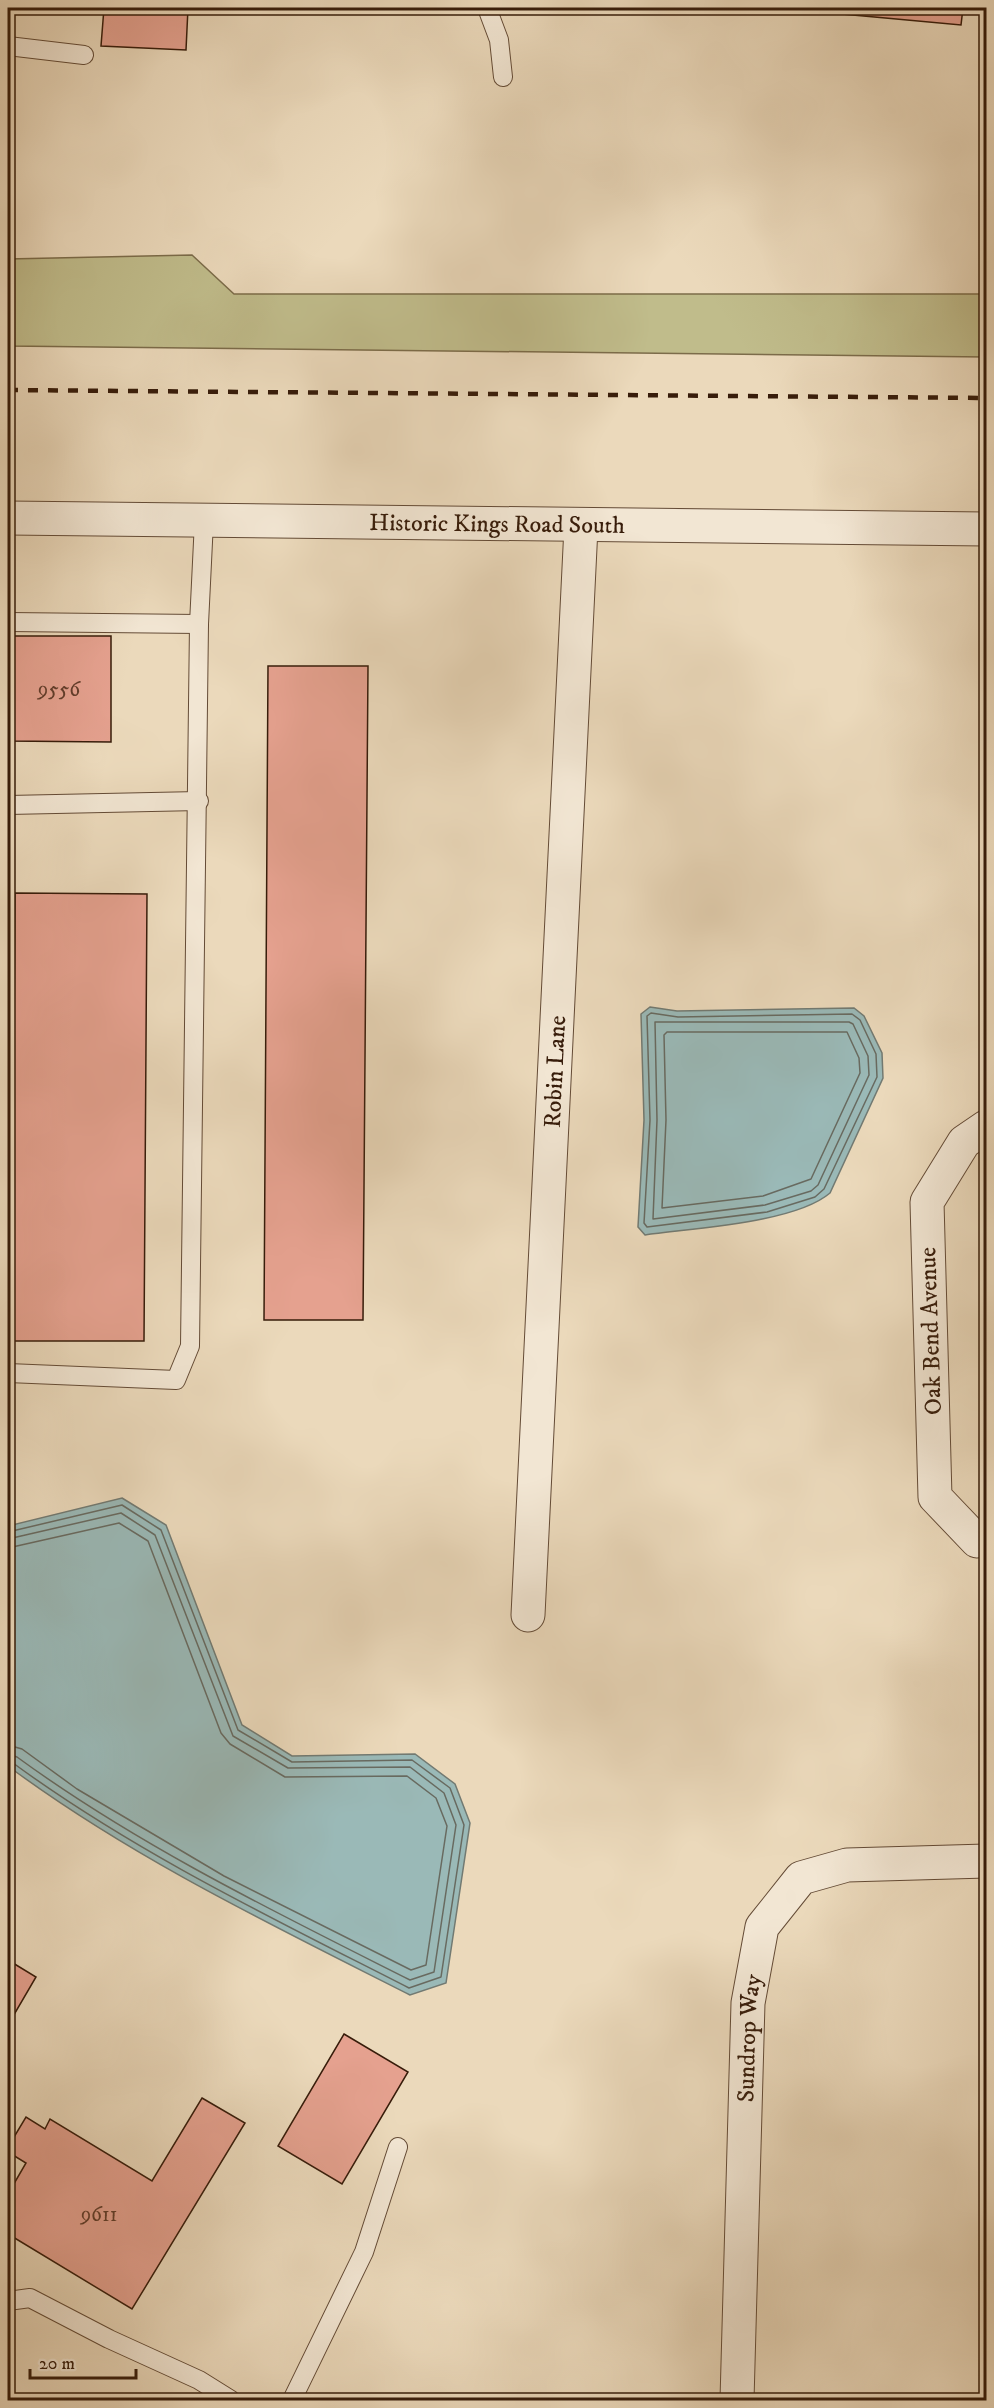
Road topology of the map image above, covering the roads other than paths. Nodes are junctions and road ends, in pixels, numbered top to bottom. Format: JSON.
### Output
{"nodes":[{"id":1,"x":487,"y":8,"type":"edge"},
{"id":2,"x":8,"y":46,"type":"edge"},
{"id":3,"x":84,"y":55,"type":"dead end"},
{"id":4,"x":502,"y":77,"type":"dead end"},
{"id":5,"x":8,"y":518,"type":"edge"},
{"id":6,"x":204,"y":521,"type":"junction"},
{"id":7,"x":581,"y":526,"type":"junction"},
{"id":8,"x":987,"y":529,"type":"edge"},
{"id":9,"x":8,"y":622,"type":"edge"},
{"id":10,"x":199,"y":624,"type":"junction"},
{"id":11,"x":199,"y":801,"type":"junction"},
{"id":12,"x":8,"y":805,"type":"edge"},
{"id":13,"x":987,"y":1127,"type":"edge"},
{"id":14,"x":8,"y":1373,"type":"edge"},
{"id":15,"x":977,"y":1541,"type":"dead end"},
{"id":16,"x":528,"y":1615,"type":"dead end"},
{"id":17,"x":987,"y":1861,"type":"edge"},
{"id":18,"x":398,"y":2147,"type":"dead end"},
{"id":19,"x":8,"y":2301,"type":"edge"},
{"id":20,"x":231,"y":2400,"type":"edge"},
{"id":21,"x":292,"y":2400,"type":"edge"},
{"id":22,"x":737,"y":2400,"type":"edge"}],
"edges":[{"from":1,"to":4,"type":"lane"},
{"from":2,"to":3,"type":"lane"},
{"from":5,"to":6,"type":"street","name":"Historic Kings Road South"},
{"from":6,"to":7,"type":"street","name":"Historic Kings Road South"},
{"from":6,"to":10,"type":"lane"},
{"from":7,"to":8,"type":"street","name":"Historic Kings Road South"},
{"from":7,"to":16,"type":"street","name":"Robin Lane"},
{"from":9,"to":10,"type":"lane"},
{"from":10,"to":11,"type":"lane"},
{"from":11,"to":12,"type":"lane"},
{"from":11,"to":14,"type":"lane"},
{"from":13,"to":15,"type":"street","name":"Oak Bend Avenue"},
{"from":17,"to":22,"type":"street","name":"Sundrop Way"},
{"from":18,"to":21,"type":"lane"},
{"from":19,"to":20,"type":"lane"}]}
